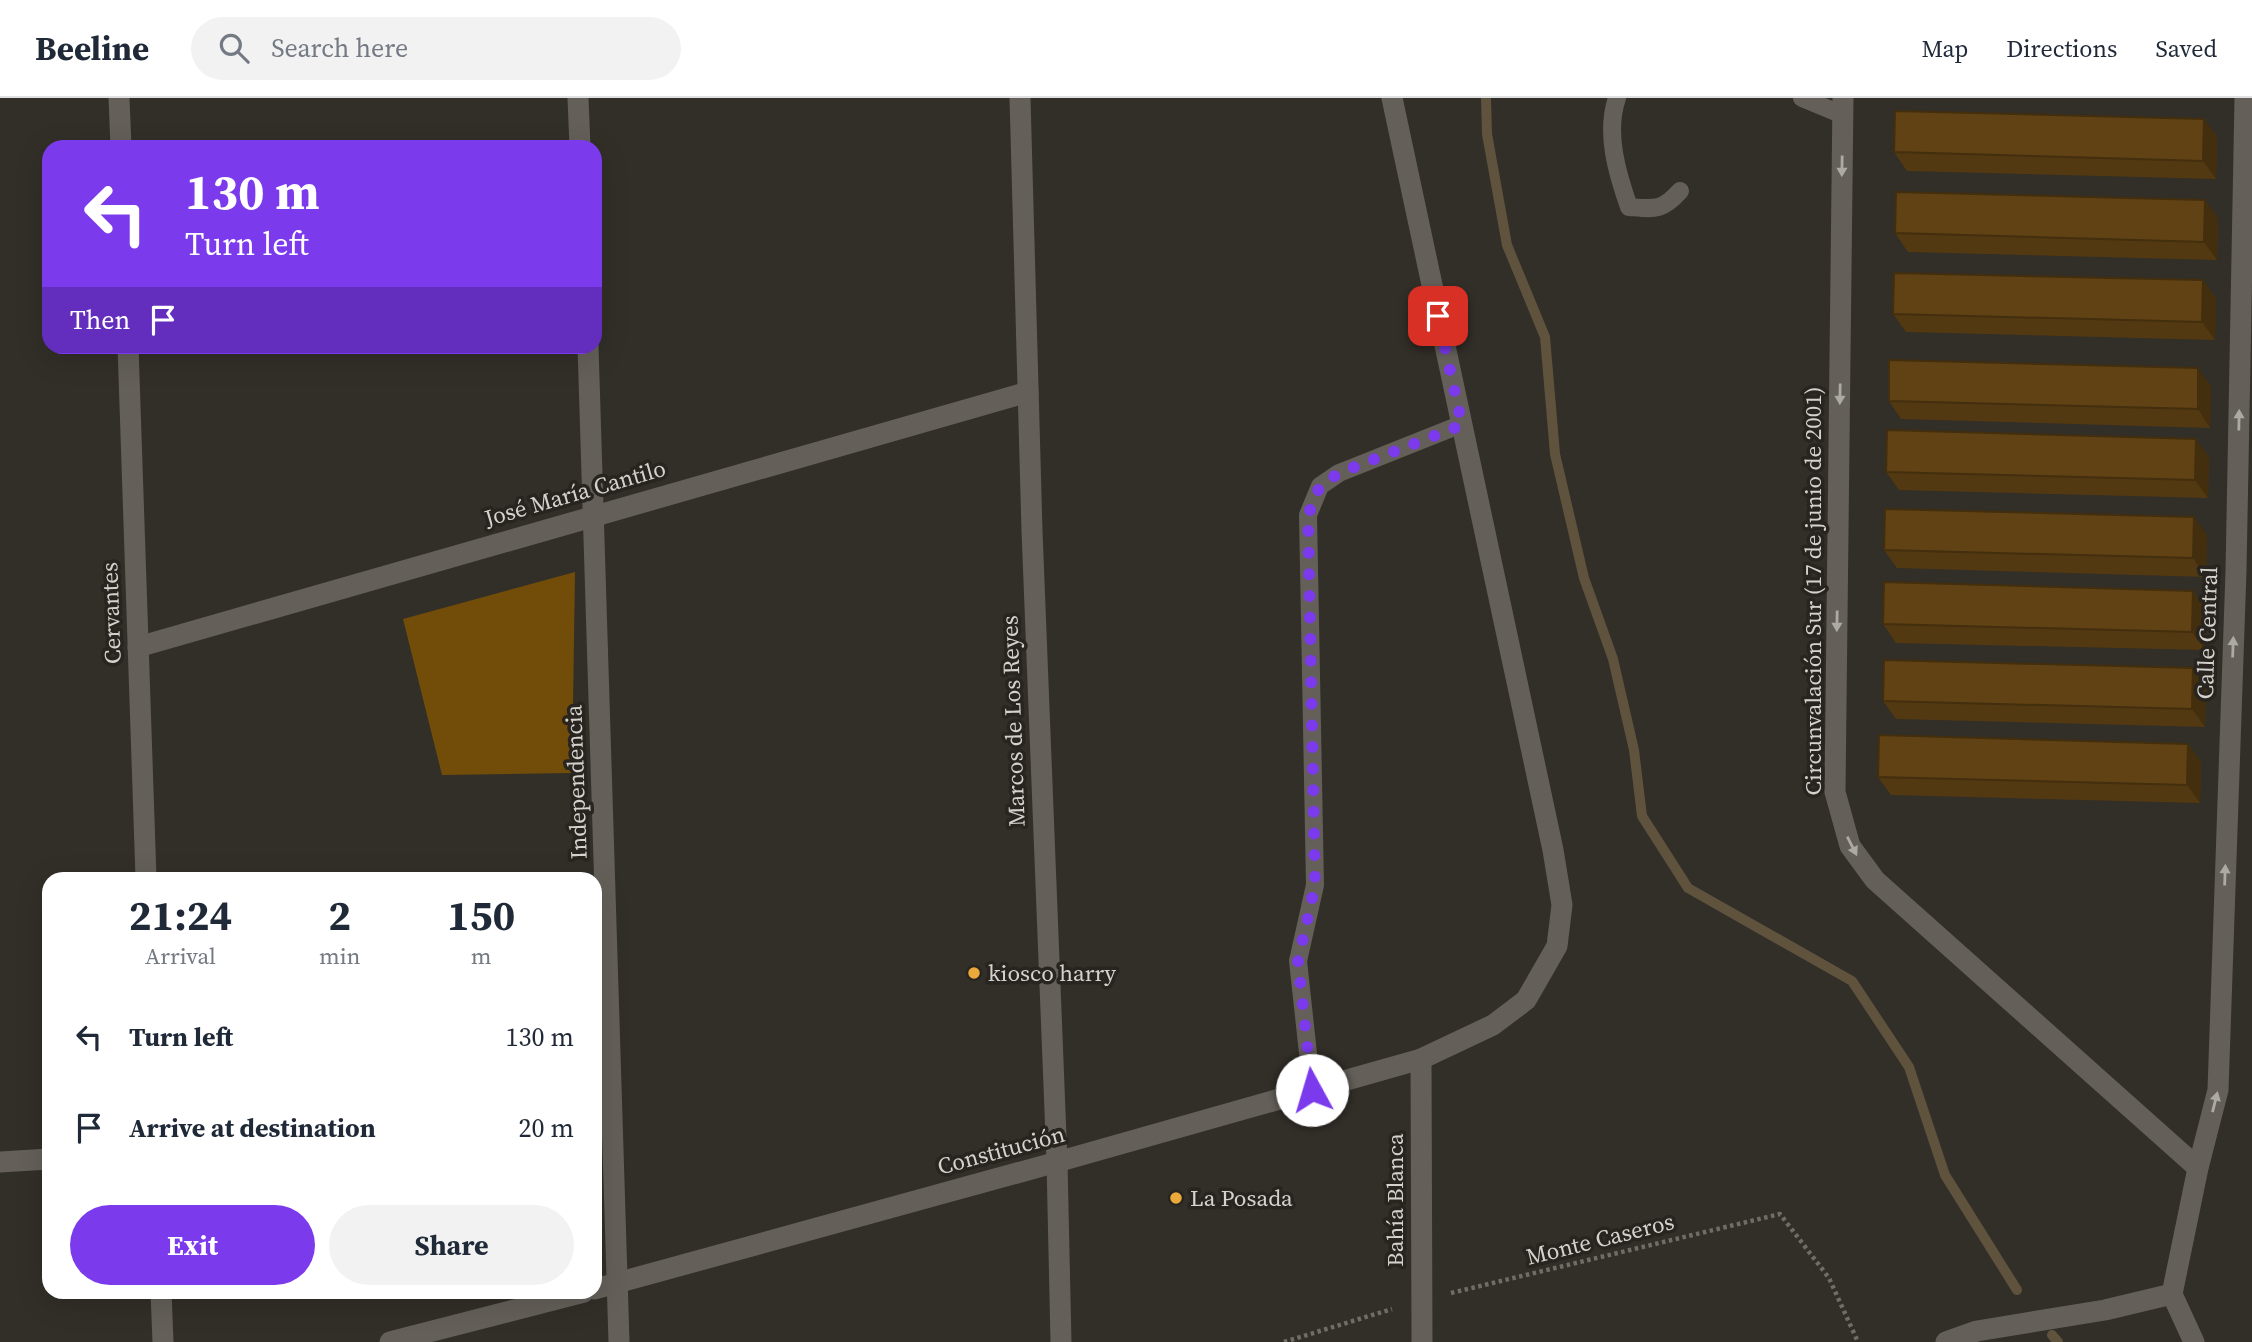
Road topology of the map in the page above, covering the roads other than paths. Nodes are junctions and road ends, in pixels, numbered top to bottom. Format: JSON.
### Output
{"nodes":[{"id":1,"x":119,"y":98,"type":"edge"},
{"id":2,"x":578,"y":98,"type":"edge"},
{"id":3,"x":1020,"y":98,"type":"edge"},
{"id":4,"x":1392,"y":98,"type":"edge"},
{"id":5,"x":1618,"y":98,"type":"edge"},
{"id":6,"x":1802,"y":98,"type":"edge"},
{"id":7,"x":2245,"y":98,"type":"edge"},
{"id":8,"x":1843,"y":106,"type":"edge"},
{"id":9,"x":121,"y":140,"type":"edge"},
{"id":10,"x":580,"y":140,"type":"edge"},
{"id":11,"x":1680,"y":191,"type":"dead end"},
{"id":12,"x":128,"y":354,"type":"edge"},
{"id":13,"x":588,"y":354,"type":"edge"},
{"id":14,"x":1028,"y":392,"type":"junction"},
{"id":15,"x":1462,"y":425,"type":"junction"},
{"id":16,"x":594,"y":514,"type":"junction"},
{"id":17,"x":138,"y":647,"type":"junction"},
{"id":18,"x":146,"y":872,"type":"edge"},
{"id":19,"x":1421,"y":1059,"type":"junction"},
{"id":20,"x":1312,"y":1090,"type":"junction"},
{"id":21,"x":42,"y":1159,"type":"edge"},
{"id":22,"x":0,"y":1162,"type":"edge"},
{"id":23,"x":1057,"y":1162,"type":"junction"},
{"id":24,"x":2198,"y":1168,"type":"junction"},
{"id":25,"x":617,"y":1283,"type":"junction"},
{"id":26,"x":602,"y":1287,"type":"edge"},
{"id":27,"x":2172,"y":1294,"type":"junction"},
{"id":28,"x":161,"y":1299,"type":"edge"},
{"id":29,"x":557,"y":1299,"type":"edge"},
{"id":30,"x":163,"y":1342,"type":"edge"},
{"id":31,"x":390,"y":1342,"type":"edge"},
{"id":32,"x":619,"y":1342,"type":"edge"},
{"id":33,"x":1061,"y":1342,"type":"edge"},
{"id":34,"x":1422,"y":1342,"type":"edge"},
{"id":35,"x":1947,"y":1342,"type":"edge"},
{"id":36,"x":2194,"y":1342,"type":"edge"}],
"edges":[{"from":1,"to":9,"type":"street"},
{"from":2,"to":10,"type":"street"},
{"from":3,"to":14,"type":"street","name":"Marcos de Los Reyes"},
{"from":4,"to":15,"type":"street","name":"Constitución"},
{"from":5,"to":11,"type":"lane"},
{"from":6,"to":8,"type":"lane"},
{"from":24,"to":7,"type":"street","name":"Calle Central","one_way":true},
{"from":8,"to":24,"type":"street","name":"Circunvalación Sur (17 de junio de 2001)","one_way":true},
{"from":12,"to":17,"type":"street","name":"Cervantes"},
{"from":13,"to":16,"type":"street","name":"Independencia"},
{"from":14,"to":16,"type":"street","name":"José María Cantilo"},
{"from":14,"to":23,"type":"street","name":"Marcos de Los Reyes"},
{"from":15,"to":19,"type":"street","name":"Constitución"},
{"from":15,"to":20,"type":"lane"},
{"from":16,"to":17,"type":"street","name":"José María Cantilo"},
{"from":16,"to":25,"type":"street","name":"Independencia"},
{"from":17,"to":18,"type":"street","name":"Cervantes"},
{"from":19,"to":20,"type":"street","name":"Constitución"},
{"from":19,"to":34,"type":"street","name":"Bahía Blanca"},
{"from":20,"to":23,"type":"street","name":"Constitución"},
{"from":21,"to":22,"type":"street"},
{"from":23,"to":25,"type":"street","name":"Constitución"},
{"from":23,"to":33,"type":"street","name":"Marcos de Los Reyes"},
{"from":24,"to":27,"type":"street"},
{"from":25,"to":26,"type":"street","name":"Constitución"},
{"from":25,"to":32,"type":"street","name":"Independencia"},
{"from":27,"to":35,"type":"street"},
{"from":27,"to":36,"type":"street"},
{"from":28,"to":30,"type":"street"},
{"from":29,"to":31,"type":"street"}]}
